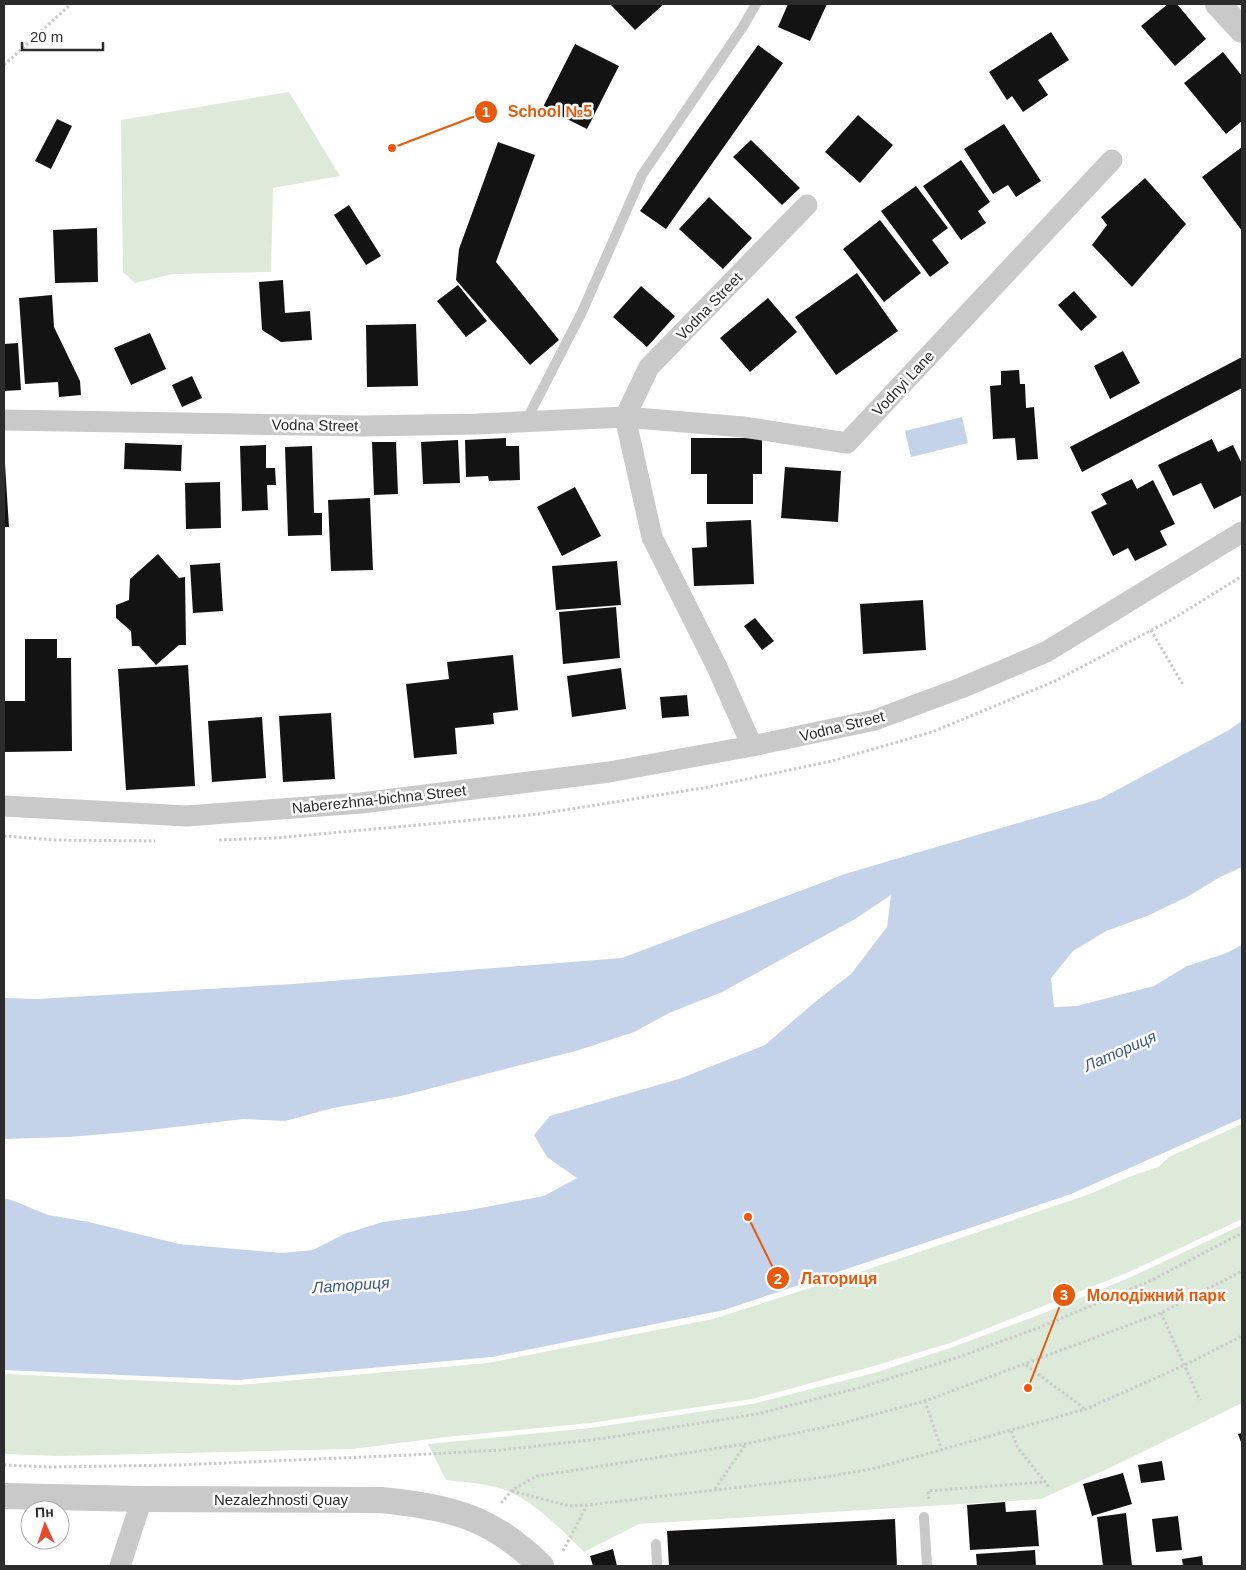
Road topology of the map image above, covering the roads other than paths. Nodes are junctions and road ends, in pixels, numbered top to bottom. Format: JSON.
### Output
{"nodes":[{"id":1,"x":756,"y":4,"type":"edge"},
{"id":2,"x":1218,"y":4,"type":"edge"},
{"id":3,"x":1242,"y":30,"type":"edge"},
{"id":4,"x":1112,"y":160,"type":"dead end"},
{"id":5,"x":807,"y":205,"type":"dead end"},
{"id":6,"x":625,"y":417,"type":"junction"},
{"id":7,"x":4,"y":420,"type":"edge"},
{"id":8,"x":526,"y":421,"type":"junction"},
{"id":9,"x":1242,"y":532,"type":"edge"},
{"id":10,"x":752,"y":746,"type":"junction"},
{"id":11,"x":4,"y":806,"type":"edge"},
{"id":12,"x":4,"y":1496,"type":"edge"},
{"id":13,"x":142,"y":1499,"type":"junction"},
{"id":14,"x":924,"y":1517,"type":"dead end"},
{"id":15,"x":656,"y":1544,"type":"dead end"},
{"id":16,"x":550,"y":1561,"type":"edge"},
{"id":17,"x":120,"y":1566,"type":"edge"},
{"id":18,"x":657,"y":1566,"type":"edge"},
{"id":19,"x":927,"y":1566,"type":"edge"}],
"edges":[{"from":1,"to":8,"type":"lane"},
{"from":2,"to":3,"type":"street"},
{"from":4,"to":6,"type":"street","name":"Vodnyi Lane"},
{"from":5,"to":6,"type":"street","name":"Vodna Street"},
{"from":6,"to":8,"type":"street","name":"Vodna Street"},
{"from":6,"to":10,"type":"street"},
{"from":7,"to":8,"type":"street","name":"Vodna Street"},
{"from":9,"to":10,"type":"street","name":"Vodna Street"},
{"from":10,"to":11,"type":"street","name":"Naberezhna-bichna Street"},
{"from":12,"to":13,"type":"street","name":"Nezalezhnosti Quay"},
{"from":13,"to":16,"type":"street","name":"Nezalezhnosti Quay"},
{"from":13,"to":17,"type":"street"},
{"from":14,"to":19,"type":"lane"},
{"from":15,"to":18,"type":"lane"}]}
